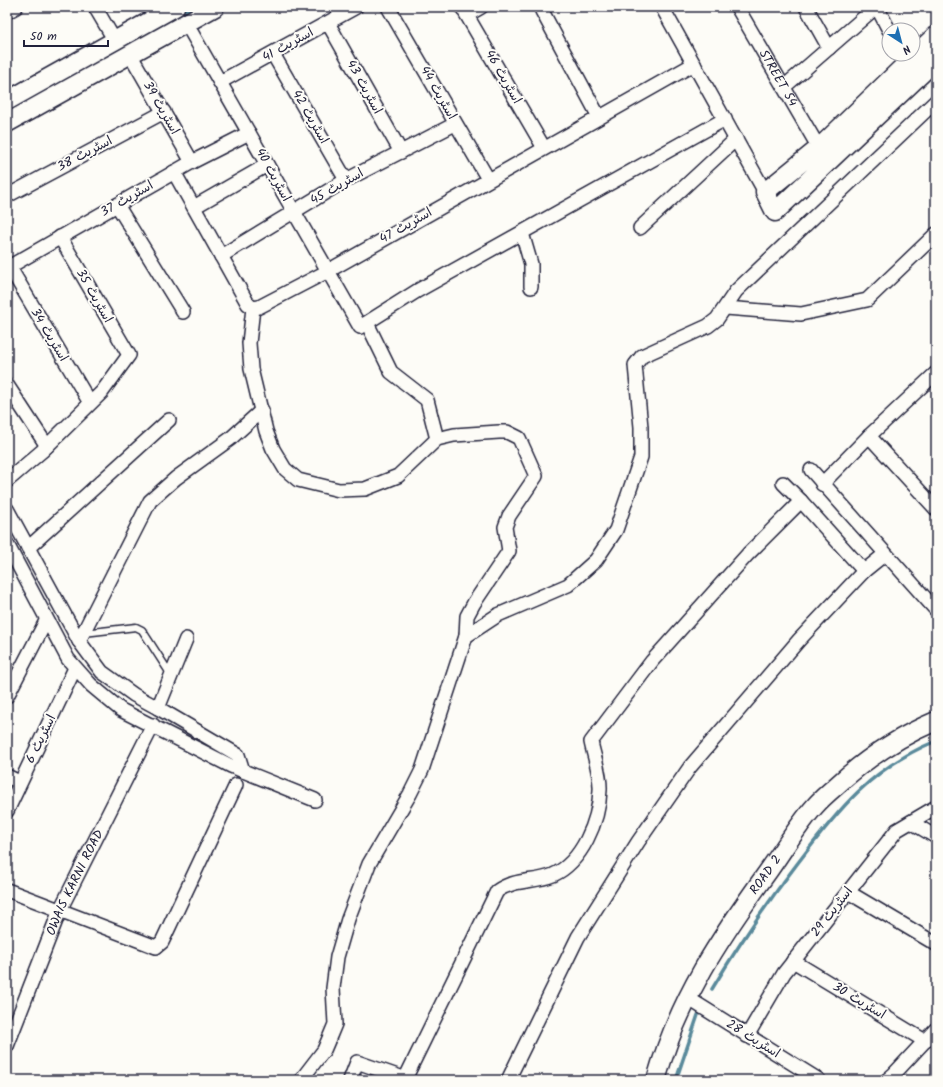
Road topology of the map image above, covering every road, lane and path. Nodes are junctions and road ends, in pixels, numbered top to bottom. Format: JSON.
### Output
{"nodes":[{"id":1,"x":95,"y":7,"type":"edge"},
{"id":2,"x":175,"y":7,"type":"edge"},
{"id":3,"x":215,"y":7,"type":"edge"},
{"id":4,"x":356,"y":7,"type":"edge"},
{"id":5,"x":388,"y":7,"type":"edge"},
{"id":6,"x":481,"y":7,"type":"edge"},
{"id":7,"x":662,"y":7,"type":"edge"},
{"id":8,"x":737,"y":7,"type":"edge"},
{"id":9,"x":806,"y":7,"type":"edge"},
{"id":10,"x":877,"y":7,"type":"edge"},
{"id":11,"x":464,"y":11,"type":"edge"},
{"id":12,"x":542,"y":11,"type":"dead end"},
{"id":13,"x":328,"y":22,"type":"junction"},
{"id":14,"x":885,"y":22,"type":"edge"},
{"id":15,"x":186,"y":23,"type":"junction"},
{"id":16,"x":936,"y":35,"type":"edge"},
{"id":17,"x":115,"y":40,"type":"junction"},
{"id":18,"x":921,"y":46,"type":"edge"},
{"id":19,"x":829,"y":48,"type":"junction"},
{"id":20,"x":130,"y":54,"type":"junction"},
{"id":21,"x":273,"y":54,"type":"junction"},
{"id":22,"x":936,"y":60,"type":"edge"},
{"id":23,"x":901,"y":62,"type":"edge"},
{"id":24,"x":694,"y":64,"type":"junction"},
{"id":25,"x":220,"y":82,"type":"junction"},
{"id":26,"x":784,"y":88,"type":"junction"},
{"id":27,"x":7,"y":101,"type":"edge"},
{"id":28,"x":936,"y":102,"type":"edge"},
{"id":29,"x":164,"y":112,"type":"junction"},
{"id":30,"x":599,"y":117,"type":"junction"},
{"id":31,"x":725,"y":119,"type":"junction"},
{"id":32,"x":7,"y":123,"type":"edge"},
{"id":33,"x":455,"y":124,"type":"junction"},
{"id":34,"x":249,"y":133,"type":"junction"},
{"id":35,"x":736,"y":138,"type":"junction"},
{"id":36,"x":544,"y":148,"type":"junction"},
{"id":37,"x":819,"y":148,"type":"junction"},
{"id":38,"x":401,"y":152,"type":"junction"},
{"id":39,"x":192,"y":162,"type":"junction"},
{"id":40,"x":267,"y":164,"type":"junction"},
{"id":41,"x":174,"y":172,"type":"junction"},
{"id":42,"x":488,"y":179,"type":"junction"},
{"id":43,"x":346,"y":180,"type":"junction"},
{"id":44,"x":766,"y":192,"type":"junction"},
{"id":45,"x":7,"y":196,"type":"edge"},
{"id":46,"x":117,"y":205,"type":"junction"},
{"id":47,"x":194,"y":207,"type":"junction"},
{"id":48,"x":293,"y":212,"type":"junction"},
{"id":49,"x":640,"y":228,"type":"dead end"},
{"id":50,"x":522,"y":233,"type":"junction"},
{"id":51,"x":936,"y":234,"type":"edge"},
{"id":52,"x":60,"y":237,"type":"junction"},
{"id":53,"x":221,"y":256,"type":"junction"},
{"id":54,"x":8,"y":267,"type":"edge"},
{"id":55,"x":328,"y":271,"type":"junction"},
{"id":56,"x":531,"y":287,"type":"dead end"},
{"id":57,"x":253,"y":308,"type":"junction"},
{"id":58,"x":726,"y":308,"type":"junction"},
{"id":59,"x":182,"y":312,"type":"dead end"},
{"id":60,"x":363,"y":325,"type":"junction"},
{"id":61,"x":936,"y":373,"type":"edge"},
{"id":62,"x":7,"y":385,"type":"edge"},
{"id":63,"x":90,"y":403,"type":"junction"},
{"id":64,"x":262,"y":410,"type":"junction"},
{"id":65,"x":169,"y":420,"type":"dead end"},
{"id":66,"x":870,"y":436,"type":"junction"},
{"id":67,"x":437,"y":439,"type":"junction"},
{"id":68,"x":47,"y":446,"type":"junction"},
{"id":69,"x":811,"y":470,"type":"dead end"},
{"id":70,"x":7,"y":481,"type":"edge"},
{"id":71,"x":782,"y":483,"type":"dead end"},
{"id":72,"x":822,"y":484,"type":"junction"},
{"id":73,"x":801,"y":501,"type":"junction"},
{"id":74,"x":936,"y":509,"type":"edge"},
{"id":75,"x":7,"y":510,"type":"edge"},
{"id":76,"x":7,"y":544,"type":"edge"},
{"id":77,"x":28,"y":548,"type":"junction"},
{"id":78,"x":885,"y":554,"type":"junction"},
{"id":79,"x":864,"y":571,"type":"junction"},
{"id":80,"x":936,"y":610,"type":"edge"},
{"id":81,"x":46,"y":621,"type":"junction"},
{"id":82,"x":466,"y":636,"type":"junction"},
{"id":83,"x":81,"y":637,"type":"junction"},
{"id":84,"x":186,"y":639,"type":"dead end"},
{"id":85,"x":75,"y":668,"type":"junction"},
{"id":86,"x":171,"y":675,"type":"junction"},
{"id":87,"x":7,"y":696,"type":"edge"},
{"id":88,"x":158,"y":708,"type":"junction"},
{"id":89,"x":936,"y":721,"type":"edge"},
{"id":90,"x":153,"y":725,"type":"junction"},
{"id":91,"x":243,"y":770,"type":"junction"},
{"id":92,"x":7,"y":776,"type":"edge"},
{"id":93,"x":19,"y":782,"type":"junction"},
{"id":94,"x":236,"y":785,"type":"dead end"},
{"id":95,"x":315,"y":800,"type":"dead end"},
{"id":96,"x":936,"y":807,"type":"edge"},
{"id":97,"x":7,"y":811,"type":"edge"},
{"id":98,"x":911,"y":822,"type":"junction"},
{"id":99,"x":936,"y":837,"type":"edge"},
{"id":100,"x":7,"y":890,"type":"edge"},
{"id":101,"x":848,"y":892,"type":"junction"},
{"id":102,"x":60,"y":910,"type":"junction"},
{"id":103,"x":936,"y":944,"type":"edge"},
{"id":104,"x":793,"y":961,"type":"junction"},
{"id":105,"x":686,"y":997,"type":"junction"},
{"id":106,"x":936,"y":1029,"type":"edge"},
{"id":107,"x":747,"y":1036,"type":"junction"},
{"id":108,"x":925,"y":1041,"type":"junction"},
{"id":109,"x":7,"y":1046,"type":"edge"},
{"id":110,"x":407,"y":1079,"type":"edge"},
{"id":111,"x":301,"y":1080,"type":"edge"},
{"id":112,"x":350,"y":1080,"type":"edge"},
{"id":113,"x":508,"y":1080,"type":"edge"},
{"id":114,"x":656,"y":1080,"type":"edge"},
{"id":115,"x":819,"y":1080,"type":"edge"},
{"id":116,"x":887,"y":1080,"type":"edge"}],
"edges":[{"from":1,"to":17,"type":"street"},
{"from":2,"to":17,"type":"street"},
{"from":3,"to":15,"type":"street"},
{"from":4,"to":13,"type":"street","name":"اسٹریٹ 41"},
{"from":5,"to":33,"type":"street","name":"اسٹریٹ 44"},
{"from":6,"to":11,"type":"street"},
{"from":7,"to":24,"type":"street"},
{"from":8,"to":26,"type":"street","name":"STREET 54"},
{"from":9,"to":19,"type":"street"},
{"from":10,"to":14,"type":"street"},
{"from":10,"to":19,"type":"street"},
{"from":11,"to":36,"type":"street","name":"اسٹریٹ 46"},
{"from":12,"to":30,"type":"street"},
{"from":13,"to":21,"type":"street","name":"اسٹریٹ 41"},
{"from":13,"to":38,"type":"street","name":"اسٹریٹ 43"},
{"from":15,"to":20,"type":"street"},
{"from":15,"to":25,"type":"street","name":"اسٹریٹ 40"},
{"from":16,"to":18,"type":"street"},
{"from":17,"to":27,"type":"street"},
{"from":19,"to":26,"type":"street"},
{"from":20,"to":29,"type":"street","name":"اسٹریٹ 39"},
{"from":20,"to":32,"type":"street"},
{"from":21,"to":25,"type":"street","name":"اسٹریٹ 41"},
{"from":21,"to":43,"type":"street","name":"اسٹریٹ 42"},
{"from":22,"to":44,"type":"street"},
{"from":23,"to":37,"type":"street"},
{"from":24,"to":30,"type":"street","name":"اسٹریٹ 47"},
{"from":24,"to":31,"type":"street"},
{"from":25,"to":34,"type":"street","name":"اسٹریٹ 40"},
{"from":26,"to":37,"type":"street","name":"STREET 54"},
{"from":28,"to":58,"type":"street"},
{"from":29,"to":39,"type":"street","name":"اسٹریٹ 39"},
{"from":29,"to":45,"type":"street","name":"اسٹریٹ 38"},
{"from":30,"to":36,"type":"street","name":"اسٹریٹ 47"},
{"from":31,"to":35,"type":"street"},
{"from":31,"to":50,"type":"street"},
{"from":33,"to":38,"type":"street","name":"اسٹریٹ 45"},
{"from":33,"to":42,"type":"street","name":"اسٹریٹ 44"},
{"from":34,"to":39,"type":"street","name":"اسٹریٹ 37"},
{"from":34,"to":40,"type":"street","name":"اسٹریٹ 40"},
{"from":35,"to":44,"type":"street"},
{"from":35,"to":49,"type":"street"},
{"from":36,"to":42,"type":"street","name":"اسٹریٹ 47"},
{"from":37,"to":44,"type":"street"},
{"from":38,"to":43,"type":"street","name":"اسٹریٹ 45"},
{"from":39,"to":41,"type":"street","name":"اسٹریٹ 37"},
{"from":40,"to":47,"type":"street"},
{"from":40,"to":48,"type":"street","name":"اسٹریٹ 40"},
{"from":41,"to":46,"type":"street","name":"اسٹریٹ 37"},
{"from":41,"to":47,"type":"street"},
{"from":42,"to":55,"type":"street","name":"اسٹریٹ 47"},
{"from":43,"to":48,"type":"street","name":"اسٹریٹ 45"},
{"from":46,"to":52,"type":"street","name":"اسٹریٹ 37"},
{"from":46,"to":59,"type":"street"},
{"from":47,"to":53,"type":"street"},
{"from":48,"to":53,"type":"street","name":"اسٹریٹ 45"},
{"from":48,"to":55,"type":"street","name":"اسٹریٹ 40"},
{"from":50,"to":56,"type":"street"},
{"from":50,"to":60,"type":"street"},
{"from":51,"to":58,"type":"street"},
{"from":52,"to":54,"type":"street","name":"اسٹریٹ 37"},
{"from":52,"to":63,"type":"street","name":"اسٹریٹ 35"},
{"from":53,"to":57,"type":"street"},
{"from":54,"to":63,"type":"street","name":"اسٹریٹ 34"},
{"from":55,"to":57,"type":"street","name":"اسٹریٹ 47"},
{"from":55,"to":60,"type":"street","name":"اسٹریٹ 40"},
{"from":57,"to":64,"type":"street"},
{"from":58,"to":82,"type":"street"},
{"from":60,"to":67,"type":"street","name":"اسٹریٹ 40"},
{"from":61,"to":66,"type":"street"},
{"from":62,"to":68,"type":"street"},
{"from":63,"to":68,"type":"street"},
{"from":64,"to":67,"type":"street"},
{"from":64,"to":83,"type":"street"},
{"from":65,"to":77,"type":"street"},
{"from":66,"to":72,"type":"street"},
{"from":66,"to":74,"type":"street"},
{"from":67,"to":82,"type":"street"},
{"from":68,"to":70,"type":"street"},
{"from":69,"to":72,"type":"street"},
{"from":71,"to":73,"type":"street"},
{"from":72,"to":78,"type":"street"},
{"from":73,"to":79,"type":"street"},
{"from":73,"to":110,"type":"street"},
{"from":75,"to":77,"type":"street"},
{"from":76,"to":81,"type":"street"},
{"from":77,"to":83,"type":"street"},
{"from":78,"to":79,"type":"street"},
{"from":78,"to":80,"type":"street"},
{"from":79,"to":113,"type":"street"},
{"from":81,"to":85,"type":"street"},
{"from":81,"to":87,"type":"street"},
{"from":82,"to":111,"type":"street"},
{"from":83,"to":86,"type":"lane"},
{"from":83,"to":88,"type":"street"},
{"from":84,"to":86,"type":"street"},
{"from":85,"to":90,"type":"street"},
{"from":85,"to":93,"type":"street","name":"اسٹریٹ 6"},
{"from":86,"to":88,"type":"street"},
{"from":88,"to":91,"type":"street"},
{"from":89,"to":105,"type":"street","name":"ROAD 2"},
{"from":90,"to":91,"type":"street"},
{"from":90,"to":102,"type":"street","name":"OWAIS KARNI ROAD"},
{"from":91,"to":95,"type":"street"},
{"from":92,"to":93,"type":"street"},
{"from":93,"to":97,"type":"street","name":"اسٹریٹ 6"},
{"from":94,"to":102,"type":"street"},
{"from":96,"to":98,"type":"street","name":"اسٹریٹ 29"},
{"from":98,"to":99,"type":"street"},
{"from":98,"to":101,"type":"street","name":"اسٹریٹ 29"},
{"from":100,"to":102,"type":"street"},
{"from":101,"to":103,"type":"street"},
{"from":101,"to":104,"type":"street","name":"اسٹریٹ 29"},
{"from":102,"to":109,"type":"street","name":"OWAIS KARNI ROAD"},
{"from":104,"to":107,"type":"street","name":"اسٹریٹ 29"},
{"from":104,"to":108,"type":"street","name":"اسٹریٹ 30"},
{"from":105,"to":107,"type":"street","name":"اسٹریٹ 28"},
{"from":105,"to":114,"type":"street","name":"ROAD 2"},
{"from":106,"to":108,"type":"street"},
{"from":107,"to":115,"type":"street","name":"اسٹریٹ 28"},
{"from":108,"to":116,"type":"street"},
{"from":110,"to":112,"type":"street"}]}
